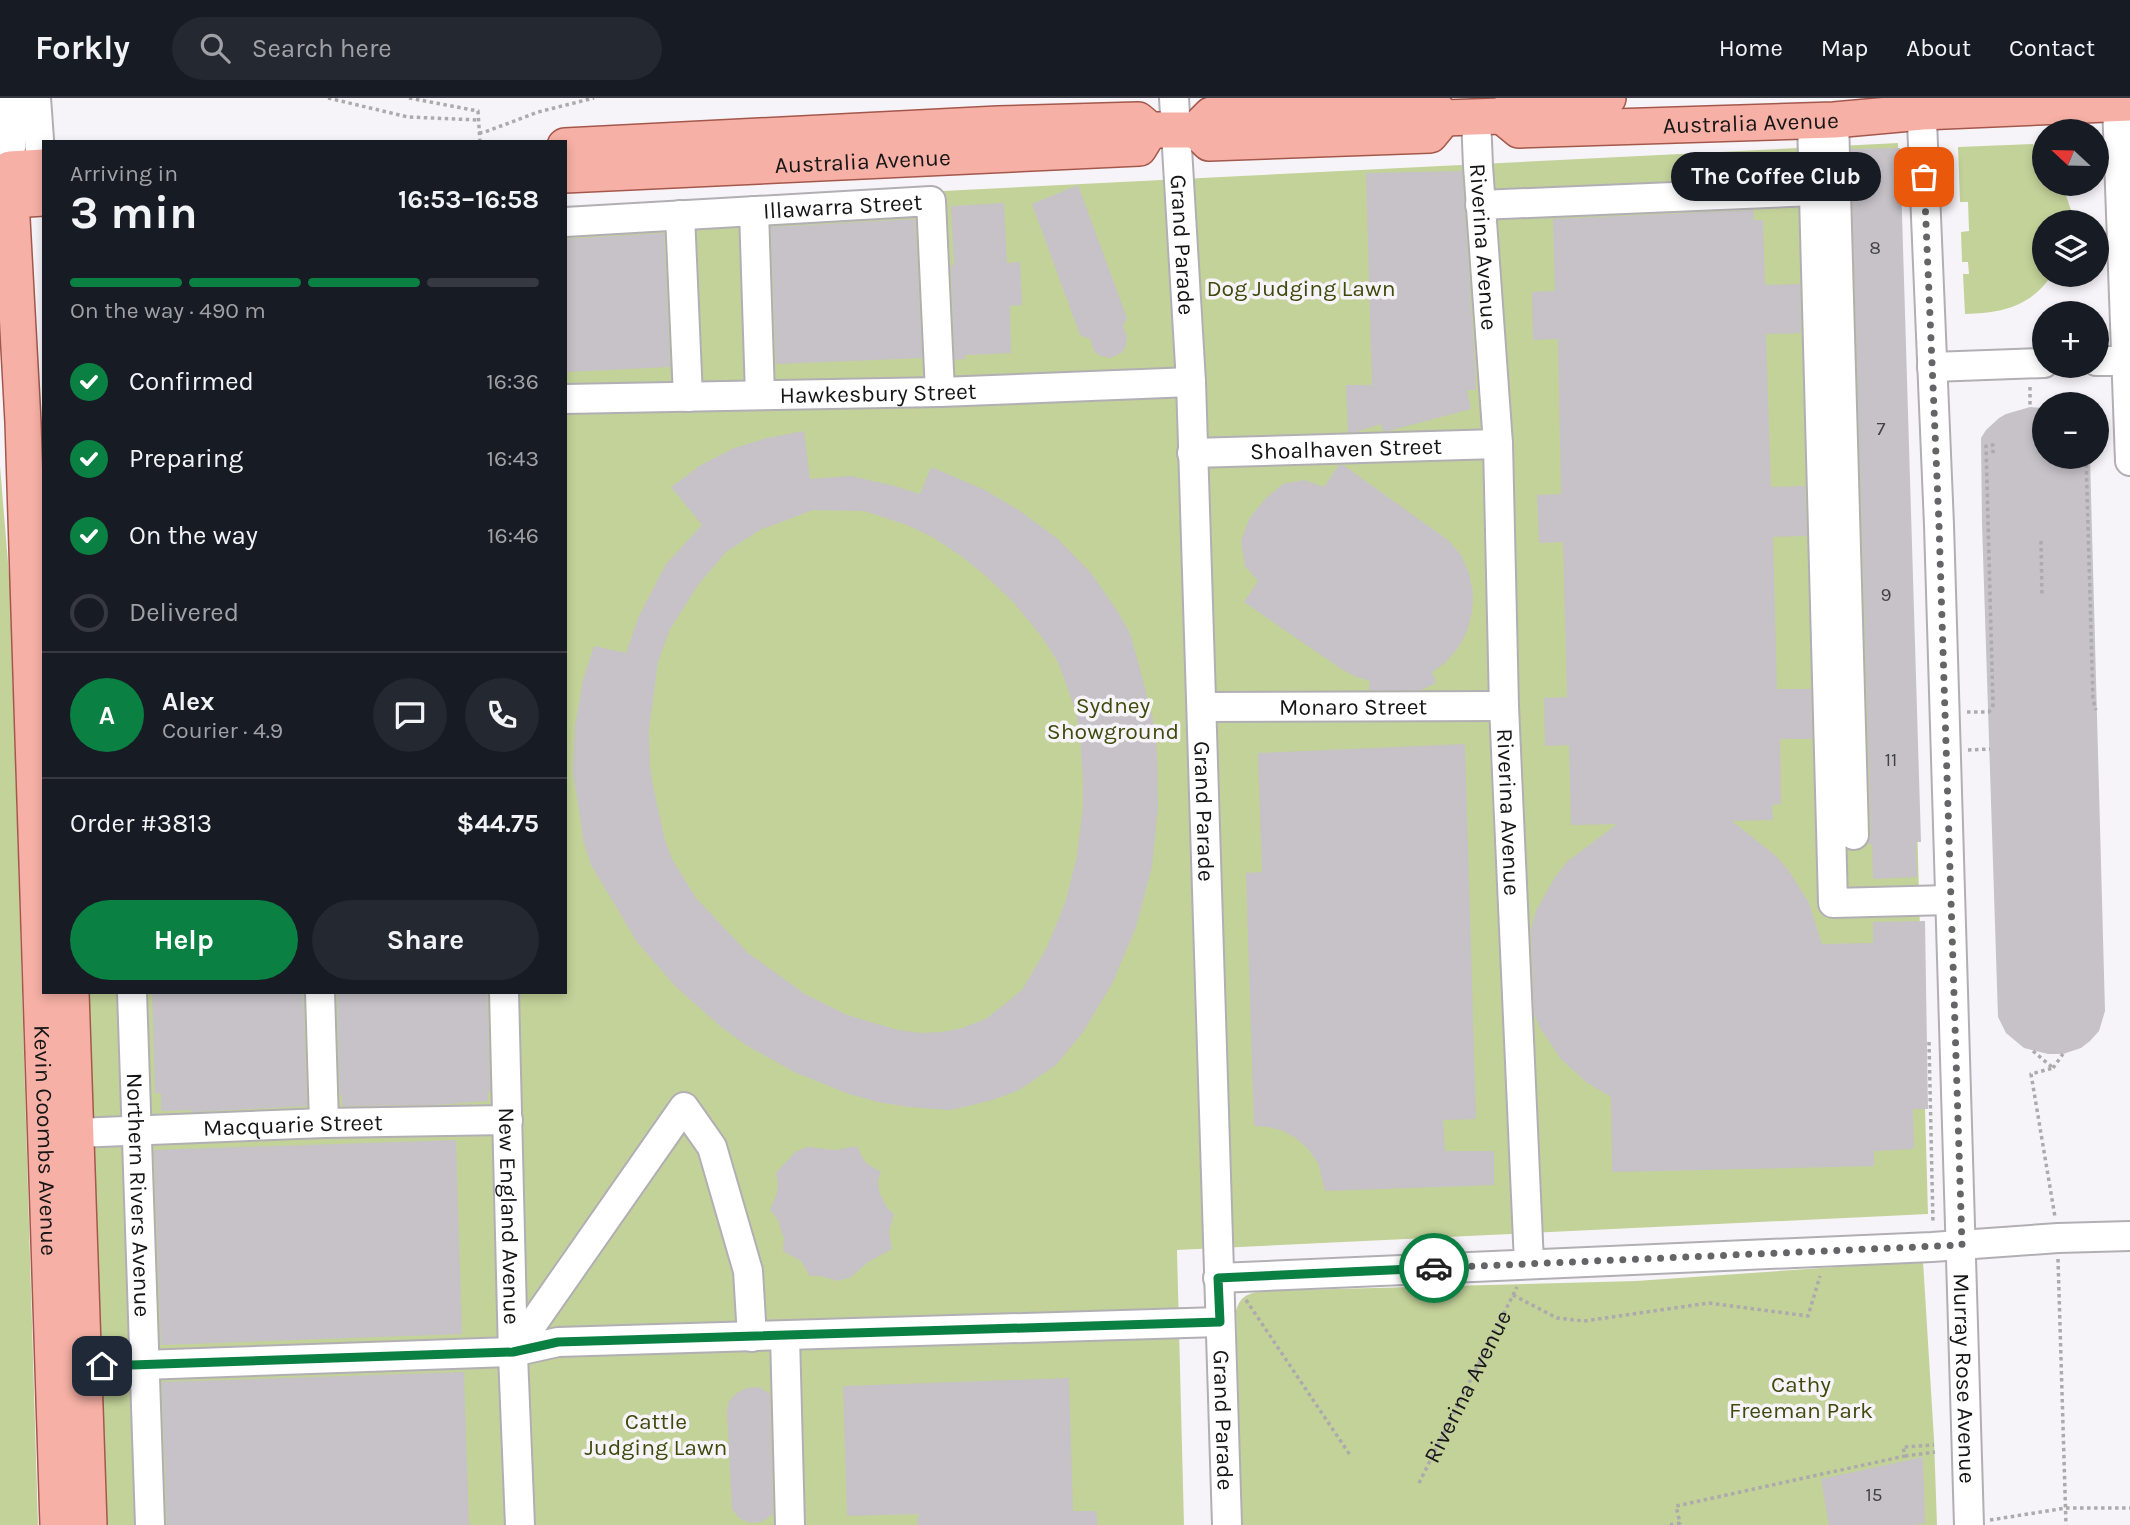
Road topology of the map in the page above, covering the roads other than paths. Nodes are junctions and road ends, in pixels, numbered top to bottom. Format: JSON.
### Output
{"nodes":[{"id":1,"x":13,"y":98,"type":"edge"},
{"id":2,"x":36,"y":98,"type":"edge"},
{"id":3,"x":1608,"y":98,"type":"edge"},
{"id":4,"x":2124,"y":103,"type":"edge"},
{"id":5,"x":1921,"y":105,"type":"edge"},
{"id":6,"x":1474,"y":117,"type":"junction"},
{"id":7,"x":1823,"y":120,"type":"junction"},
{"id":8,"x":1174,"y":122,"type":"edge"},
{"id":9,"x":567,"y":146,"type":"edge"},
{"id":10,"x":567,"y":176,"type":"edge"},
{"id":11,"x":24,"y":183,"type":"edge"},
{"id":12,"x":1814,"y":191,"type":"junction"},
{"id":13,"x":1480,"y":205,"type":"junction"},
{"id":14,"x":754,"y":211,"type":"junction"},
{"id":15,"x":680,"y":215,"type":"junction"},
{"id":16,"x":567,"y":222,"type":"edge"},
{"id":17,"x":2109,"y":361,"type":"edge"},
{"id":18,"x":2128,"y":361,"type":"edge"},
{"id":19,"x":2032,"y":363,"type":"edge"},
{"id":20,"x":1931,"y":367,"type":"junction"},
{"id":21,"x":1191,"y":382,"type":"junction"},
{"id":22,"x":940,"y":392,"type":"junction"},
{"id":23,"x":760,"y":395,"type":"junction"},
{"id":24,"x":688,"y":397,"type":"junction"},
{"id":25,"x":567,"y":399,"type":"edge"},
{"id":26,"x":33,"y":420,"type":"edge"},
{"id":27,"x":1498,"y":444,"type":"junction"},
{"id":28,"x":1192,"y":453,"type":"junction"},
{"id":29,"x":2130,"y":461,"type":"edge"},
{"id":30,"x":42,"y":657,"type":"edge"},
{"id":31,"x":1203,"y":706,"type":"junction"},
{"id":32,"x":1504,"y":706,"type":"junction"},
{"id":33,"x":1854,"y":835,"type":"dead end"},
{"id":34,"x":1949,"y":900,"type":"junction"},
{"id":35,"x":55,"y":994,"type":"edge"},
{"id":36,"x":71,"y":994,"type":"edge"},
{"id":37,"x":132,"y":994,"type":"edge"},
{"id":38,"x":320,"y":994,"type":"edge"},
{"id":39,"x":505,"y":994,"type":"edge"},
{"id":40,"x":508,"y":1120,"type":"junction"},
{"id":41,"x":324,"y":1123,"type":"junction"},
{"id":42,"x":137,"y":1130,"type":"junction"},
{"id":43,"x":76,"y":1133,"type":"junction"},
{"id":44,"x":2130,"y":1236,"type":"edge"},
{"id":45,"x":1962,"y":1245,"type":"junction"},
{"id":46,"x":1529,"y":1263,"type":"junction"},
{"id":47,"x":1218,"y":1278,"type":"junction"},
{"id":48,"x":1220,"y":1322,"type":"junction"},
{"id":49,"x":785,"y":1336,"type":"junction"},
{"id":50,"x":752,"y":1337,"type":"junction"},
{"id":51,"x":513,"y":1352,"type":"junction"},
{"id":52,"x":145,"y":1365,"type":"junction"},
{"id":53,"x":69,"y":1368,"type":"junction"},
{"id":54,"x":1969,"y":1524,"type":"edge"},
{"id":55,"x":58,"y":1525,"type":"edge"},
{"id":56,"x":89,"y":1525,"type":"edge"},
{"id":57,"x":150,"y":1525,"type":"edge"},
{"id":58,"x":520,"y":1525,"type":"edge"},
{"id":59,"x":790,"y":1525,"type":"edge"},
{"id":60,"x":1227,"y":1525,"type":"edge"}],
"edges":[{"from":1,"to":11,"type":"street"},
{"from":2,"to":11,"type":"street"},
{"from":3,"to":6,"type":"main road"},
{"from":4,"to":5,"type":"main road","name":"Australia Avenue"},
{"from":4,"to":18,"type":"street"},
{"from":5,"to":7,"type":"main road","name":"Australia Avenue"},
{"from":5,"to":20,"type":"street","name":"Murray Rose Avenue"},
{"from":6,"to":7,"type":"main road","name":"Australia Avenue"},
{"from":6,"to":8,"type":"main road","name":"Australia Avenue"},
{"from":6,"to":13,"type":"street","name":"Riverina Avenue"},
{"from":7,"to":12,"type":"street"},
{"from":7,"to":33,"type":"street"},
{"from":8,"to":9,"type":"main road","name":"Australia Avenue"},
{"from":8,"to":10,"type":"main road","name":"Australia Avenue"},
{"from":8,"to":21,"type":"street","name":"Grand Parade"},
{"from":11,"to":26,"type":"main road","name":"Kevin Coombs Avenue"},
{"from":12,"to":13,"type":"street"},
{"from":12,"to":34,"type":"street"},
{"from":13,"to":27,"type":"street","name":"Riverina Avenue"},
{"from":14,"to":15,"type":"street","name":"Illawarra Street"},
{"from":14,"to":22,"type":"street","name":"Illawarra Street"},
{"from":14,"to":23,"type":"street"},
{"from":15,"to":16,"type":"street","name":"Illawarra Street"},
{"from":15,"to":24,"type":"street"},
{"from":17,"to":18,"type":"street"},
{"from":18,"to":29,"type":"street"},
{"from":19,"to":20,"type":"street"},
{"from":20,"to":34,"type":"street","name":"Murray Rose Avenue"},
{"from":21,"to":22,"type":"street","name":"Hawkesbury Street"},
{"from":21,"to":28,"type":"street","name":"Grand Parade"},
{"from":22,"to":23,"type":"street","name":"Hawkesbury Street"},
{"from":23,"to":24,"type":"street","name":"Hawkesbury Street"},
{"from":24,"to":25,"type":"street","name":"Hawkesbury Street"},
{"from":26,"to":30,"type":"main road","name":"Kevin Coombs Avenue"},
{"from":27,"to":28,"type":"street","name":"Shoalhaven Street"},
{"from":27,"to":32,"type":"street","name":"Riverina Avenue"},
{"from":28,"to":31,"type":"street","name":"Grand Parade"},
{"from":31,"to":32,"type":"street","name":"Monaro Street"},
{"from":31,"to":47,"type":"street","name":"Grand Parade"},
{"from":32,"to":46,"type":"street","name":"Riverina Avenue"},
{"from":34,"to":45,"type":"street","name":"Murray Rose Avenue"},
{"from":35,"to":53,"type":"main road","name":"Kevin Coombs Avenue"},
{"from":36,"to":43,"type":"main road","name":"Kevin Coombs Avenue"},
{"from":37,"to":42,"type":"street","name":"Northern Rivers Avenue"},
{"from":38,"to":41,"type":"street"},
{"from":39,"to":40,"type":"street","name":"New England Avenue"},
{"from":40,"to":41,"type":"street","name":"Macquarie Street"},
{"from":40,"to":51,"type":"street","name":"New England Avenue"},
{"from":41,"to":42,"type":"street","name":"Macquarie Street"},
{"from":42,"to":43,"type":"street","name":"Macquarie Street"},
{"from":42,"to":52,"type":"street","name":"Northern Rivers Avenue"},
{"from":43,"to":53,"type":"main road","name":"Kevin Coombs Avenue"},
{"from":44,"to":45,"type":"street"},
{"from":45,"to":46,"type":"street"},
{"from":45,"to":54,"type":"street","name":"Murray Rose Avenue"},
{"from":46,"to":47,"type":"street"},
{"from":47,"to":48,"type":"street","name":"Grand Parade"},
{"from":48,"to":49,"type":"street"},
{"from":48,"to":60,"type":"street","name":"Grand Parade"},
{"from":49,"to":50,"type":"street"},
{"from":49,"to":59,"type":"street"},
{"from":50,"to":51,"type":"street"},
{"from":50,"to":51,"type":"street"},
{"from":51,"to":52,"type":"street"},
{"from":51,"to":58,"type":"street","name":"New England Avenue"},
{"from":52,"to":53,"type":"street"},
{"from":52,"to":57,"type":"street","name":"Northern Rivers Avenue"},
{"from":53,"to":55,"type":"main road","name":"Kevin Coombs Avenue"},
{"from":53,"to":56,"type":"main road","name":"Kevin Coombs Avenue"}]}
